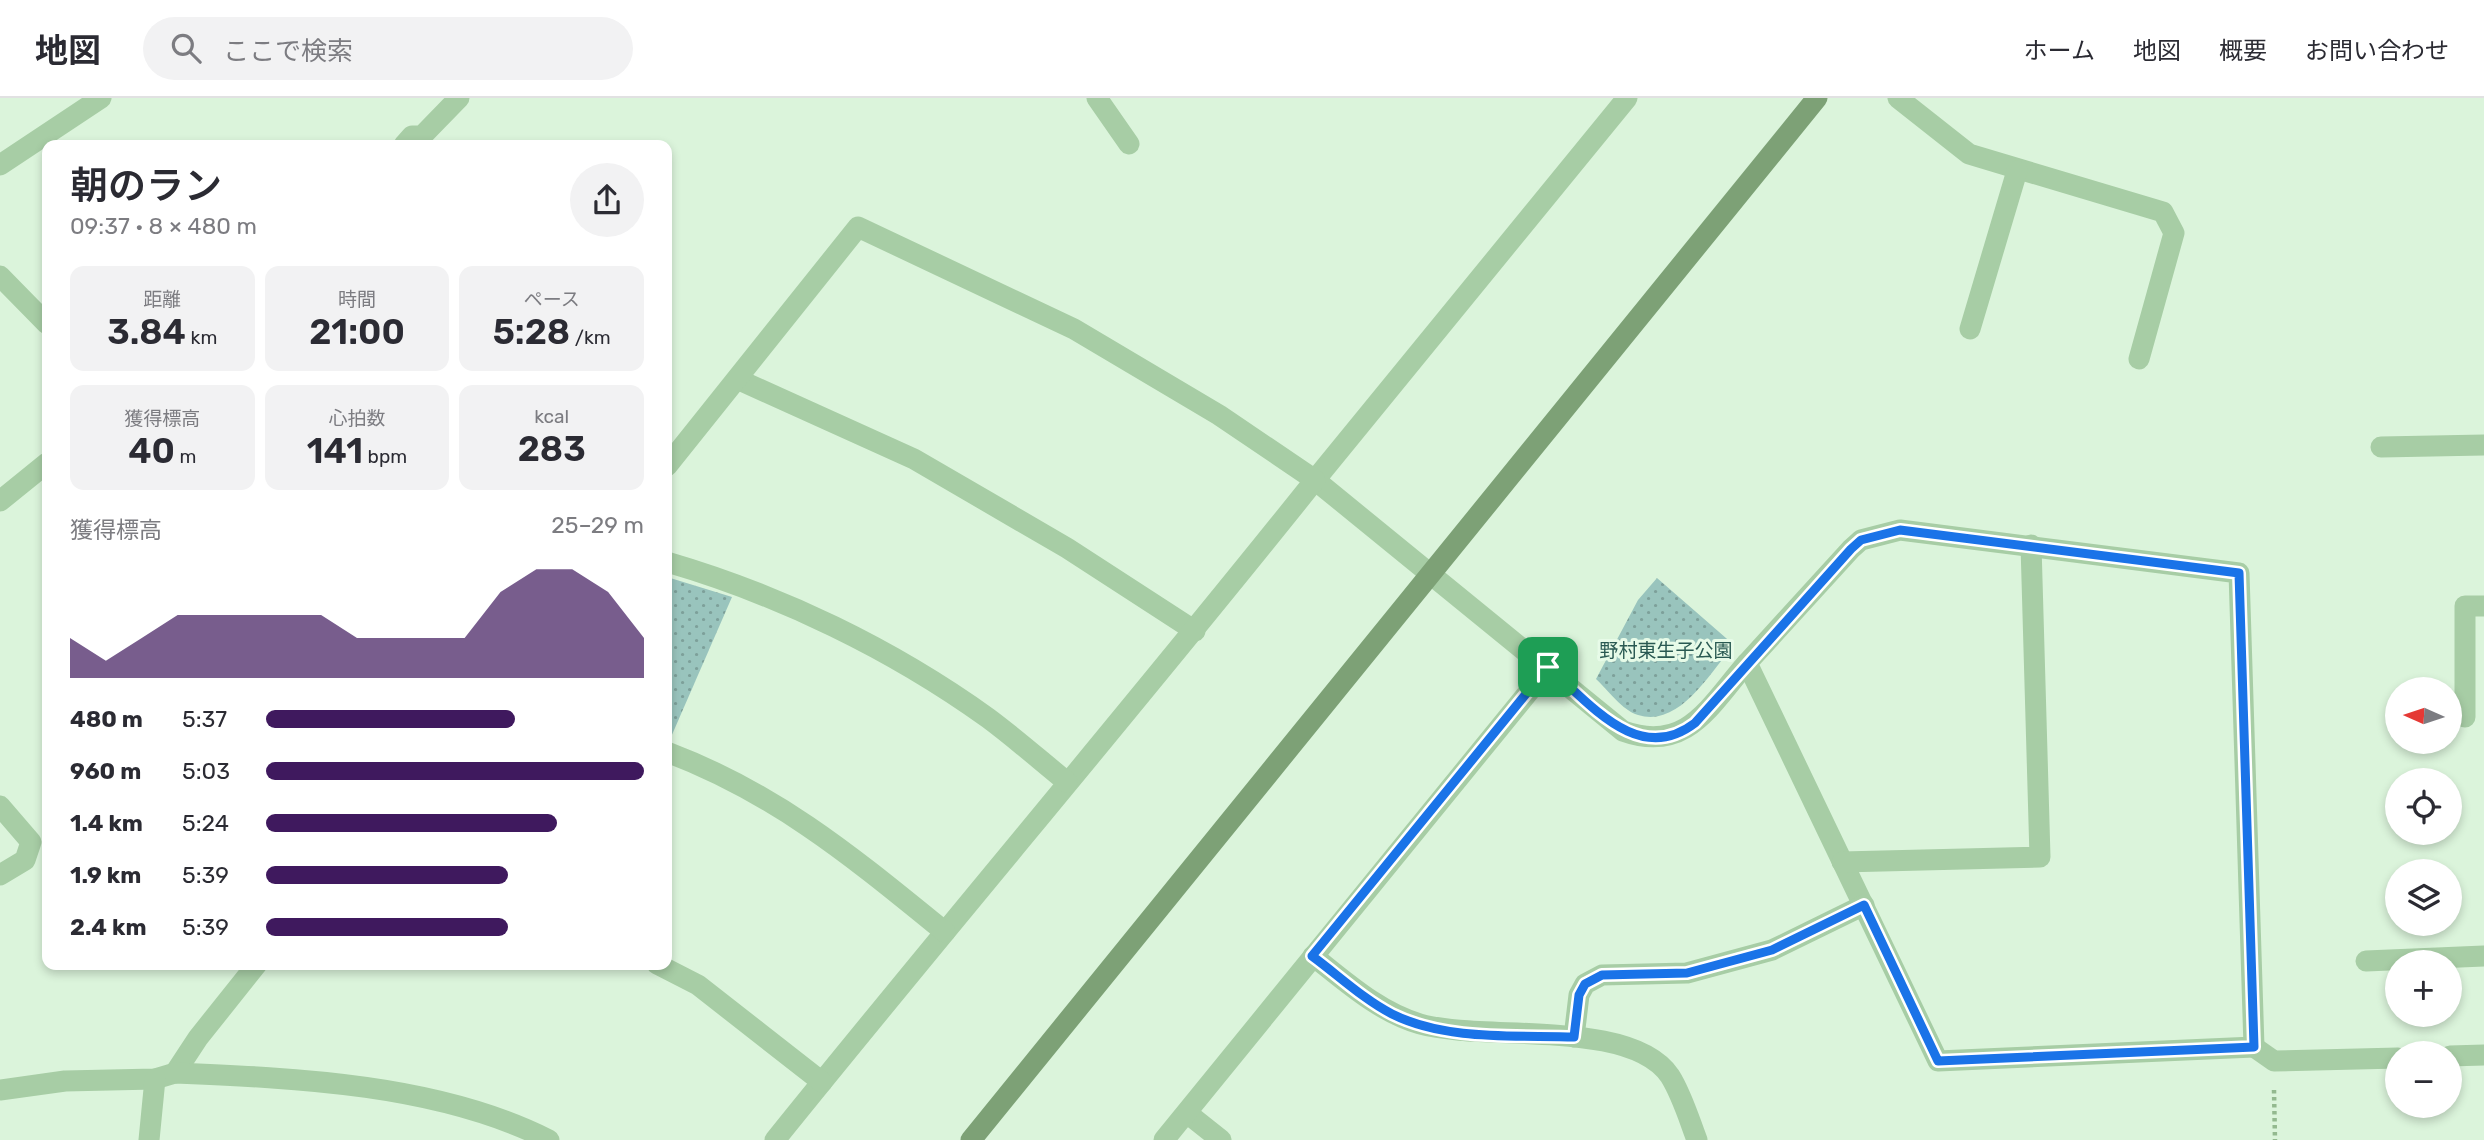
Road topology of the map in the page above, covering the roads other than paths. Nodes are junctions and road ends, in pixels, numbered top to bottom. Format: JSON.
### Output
{"nodes":[{"id":1,"x":101,"y":98,"type":"edge"},
{"id":2,"x":459,"y":98,"type":"edge"},
{"id":3,"x":1097,"y":98,"type":"edge"},
{"id":4,"x":1627,"y":98,"type":"edge"},
{"id":5,"x":1817,"y":98,"type":"edge"},
{"id":6,"x":1898,"y":98,"type":"edge"},
{"id":7,"x":408,"y":140,"type":"edge"},
{"id":8,"x":1129,"y":144,"type":"dead end"},
{"id":9,"x":0,"y":165,"type":"edge"},
{"id":10,"x":2017,"y":171,"type":"junction"},
{"id":11,"x":0,"y":276,"type":"edge"},
{"id":12,"x":42,"y":319,"type":"edge"},
{"id":13,"x":1970,"y":329,"type":"dead end"},
{"id":14,"x":2139,"y":359,"type":"dead end"},
{"id":15,"x":737,"y":379,"type":"junction"},
{"id":16,"x":2484,"y":445,"type":"edge"},
{"id":17,"x":2381,"y":447,"type":"dead end"},
{"id":18,"x":672,"y":460,"type":"edge"},
{"id":19,"x":42,"y":467,"type":"edge"},
{"id":20,"x":1315,"y":480,"type":"junction"},
{"id":21,"x":0,"y":501,"type":"edge"},
{"id":22,"x":2031,"y":545,"type":"junction"},
{"id":23,"x":672,"y":564,"type":"edge"},
{"id":24,"x":1432,"y":575,"type":"junction"},
{"id":25,"x":2484,"y":606,"type":"edge"},
{"id":26,"x":1195,"y":631,"type":"junction"},
{"id":27,"x":1746,"y":663,"type":"junction"},
{"id":28,"x":1548,"y":667,"type":"junction"},
{"id":29,"x":2465,"y":717,"type":"dead end"},
{"id":30,"x":672,"y":754,"type":"edge"},
{"id":31,"x":1067,"y":782,"type":"junction"},
{"id":32,"x":0,"y":806,"type":"edge"},
{"id":33,"x":1842,"y":862,"type":"junction"},
{"id":34,"x":0,"y":875,"type":"edge"},
{"id":35,"x":1864,"y":905,"type":"junction"},
{"id":36,"x":945,"y":932,"type":"junction"},
{"id":37,"x":1312,"y":956,"type":"junction"},
{"id":38,"x":2484,"y":956,"type":"edge"},
{"id":39,"x":2366,"y":961,"type":"dead end"},
{"id":40,"x":252,"y":970,"type":"edge"},
{"id":41,"x":669,"y":970,"type":"edge"},
{"id":42,"x":1574,"y":1037,"type":"junction"},
{"id":43,"x":2254,"y":1047,"type":"junction"},
{"id":44,"x":2484,"y":1055,"type":"edge"},
{"id":45,"x":2462,"y":1056,"type":"edge"},
{"id":46,"x":2385,"y":1058,"type":"edge"},
{"id":47,"x":165,"y":1076,"type":"junction"},
{"id":48,"x":822,"y":1082,"type":"junction"},
{"id":49,"x":0,"y":1090,"type":"edge"},
{"id":50,"x":1187,"y":1113,"type":"junction"},
{"id":51,"x":149,"y":1140,"type":"edge"},
{"id":52,"x":549,"y":1140,"type":"edge"},
{"id":53,"x":775,"y":1140,"type":"edge"},
{"id":54,"x":971,"y":1140,"type":"edge"},
{"id":55,"x":1164,"y":1140,"type":"edge"},
{"id":56,"x":1221,"y":1140,"type":"edge"},
{"id":57,"x":1697,"y":1140,"type":"edge"}],
"edges":[{"from":1,"to":9,"type":"street"},
{"from":2,"to":7,"type":"street"},
{"from":3,"to":8,"type":"street"},
{"from":4,"to":20,"type":"street"},
{"from":5,"to":24,"type":"street"},
{"from":6,"to":10,"type":"street"},
{"from":10,"to":13,"type":"street"},
{"from":10,"to":14,"type":"street"},
{"from":11,"to":12,"type":"street"},
{"from":15,"to":18,"type":"street"},
{"from":15,"to":20,"type":"street"},
{"from":15,"to":26,"type":"street"},
{"from":16,"to":17,"type":"street"},
{"from":19,"to":21,"type":"street"},
{"from":20,"to":24,"type":"street"},
{"from":20,"to":26,"type":"street"},
{"from":22,"to":27,"type":"street"},
{"from":22,"to":33,"type":"street"},
{"from":22,"to":43,"type":"street"},
{"from":23,"to":31,"type":"street"},
{"from":24,"to":28,"type":"street"},
{"from":24,"to":54,"type":"street"},
{"from":25,"to":29,"type":"street"},
{"from":26,"to":31,"type":"street"},
{"from":27,"to":28,"type":"street"},
{"from":27,"to":33,"type":"street"},
{"from":28,"to":37,"type":"street"},
{"from":30,"to":36,"type":"street"},
{"from":31,"to":36,"type":"street"},
{"from":32,"to":34,"type":"street"},
{"from":33,"to":35,"type":"street"},
{"from":35,"to":42,"type":"street"},
{"from":35,"to":43,"type":"street"},
{"from":36,"to":48,"type":"street"},
{"from":37,"to":42,"type":"street"},
{"from":37,"to":50,"type":"street"},
{"from":38,"to":39,"type":"street"},
{"from":40,"to":47,"type":"street"},
{"from":41,"to":48,"type":"street"},
{"from":42,"to":57,"type":"street"},
{"from":43,"to":46,"type":"street"},
{"from":44,"to":45,"type":"street"},
{"from":47,"to":49,"type":"street"},
{"from":47,"to":51,"type":"street"},
{"from":47,"to":52,"type":"street"},
{"from":48,"to":53,"type":"street"},
{"from":50,"to":55,"type":"street"},
{"from":50,"to":56,"type":"street"}]}
